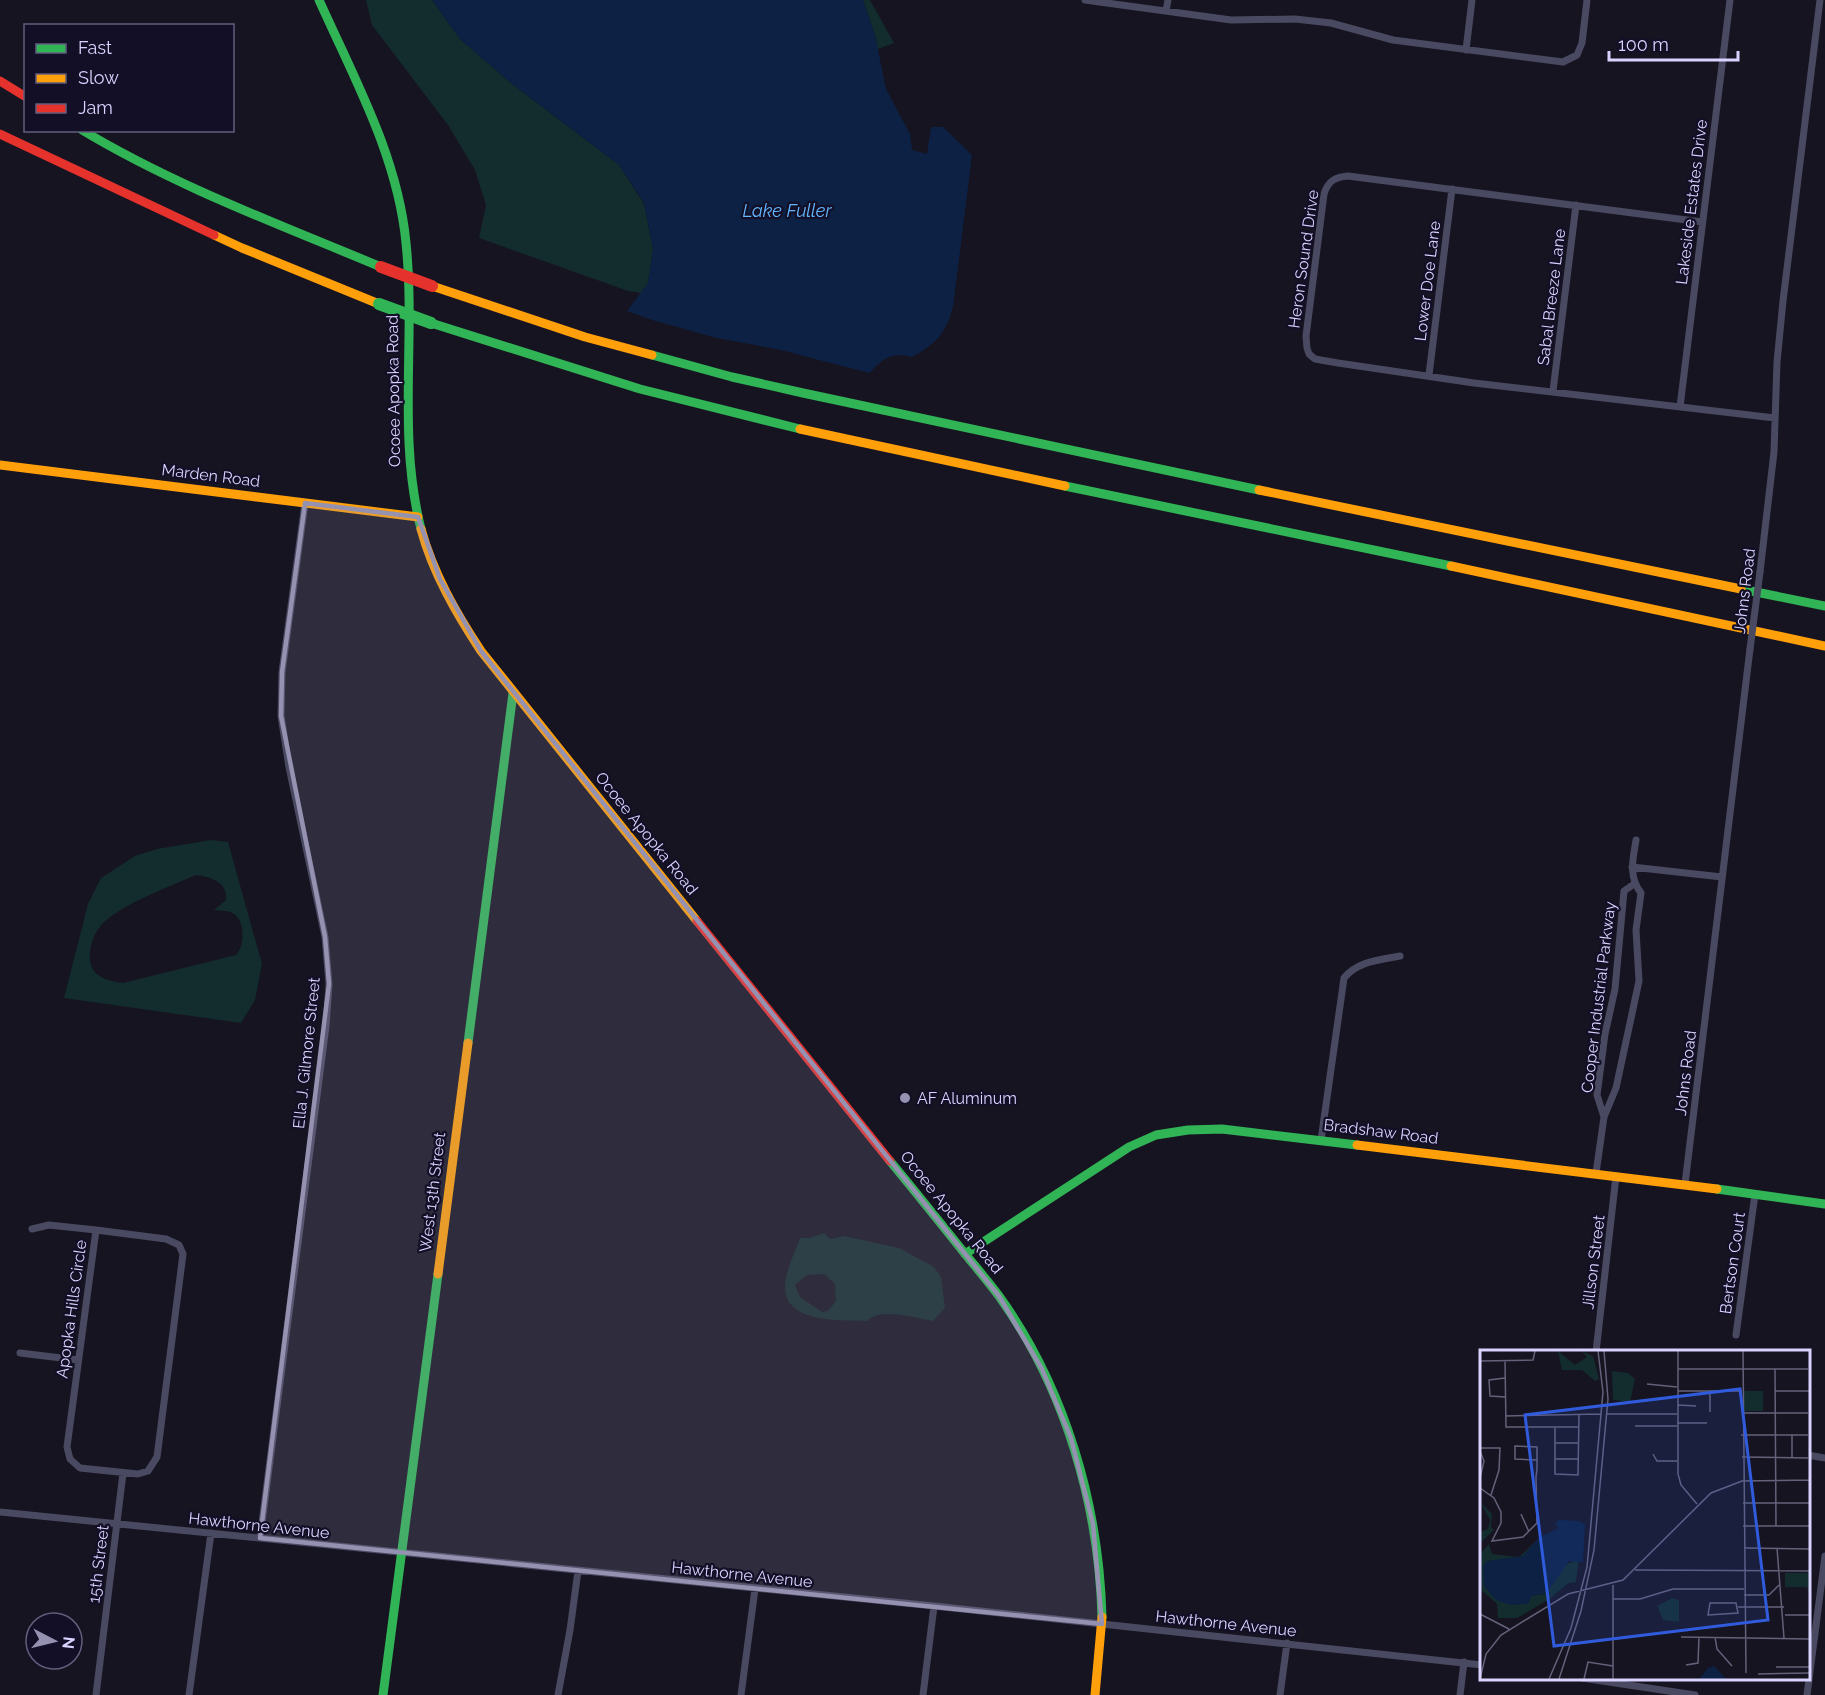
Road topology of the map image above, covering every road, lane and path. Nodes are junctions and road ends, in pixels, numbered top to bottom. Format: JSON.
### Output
{"nodes":[{"id":1,"x":319,"y":0,"type":"edge"},
{"id":2,"x":1085,"y":0,"type":"edge"},
{"id":3,"x":1168,"y":0,"type":"edge"},
{"id":4,"x":1472,"y":0,"type":"edge"},
{"id":5,"x":1587,"y":0,"type":"edge"},
{"id":6,"x":1730,"y":0,"type":"edge"},
{"id":7,"x":1820,"y":0,"type":"edge"},
{"id":8,"x":1166,"y":11,"type":"junction"},
{"id":9,"x":1466,"y":50,"type":"junction"},
{"id":10,"x":0,"y":81,"type":"edge"},
{"id":11,"x":0,"y":90,"type":"edge"},
{"id":12,"x":24,"y":96,"type":"edge"},
{"id":13,"x":24,"y":103,"type":"edge"},
{"id":14,"x":83,"y":132,"type":"edge"},
{"id":15,"x":0,"y":134,"type":"edge"},
{"id":16,"x":1452,"y":189,"type":"junction"},
{"id":17,"x":1576,"y":205,"type":"junction"},
{"id":18,"x":1702,"y":222,"type":"junction"},
{"id":19,"x":1428,"y":375,"type":"junction"},
{"id":20,"x":1553,"y":391,"type":"junction"},
{"id":21,"x":1680,"y":407,"type":"junction"},
{"id":22,"x":1775,"y":418,"type":"junction"},
{"id":23,"x":0,"y":465,"type":"edge"},
{"id":24,"x":305,"y":503,"type":"junction"},
{"id":25,"x":418,"y":517,"type":"junction"},
{"id":26,"x":1825,"y":606,"type":"edge"},
{"id":27,"x":1825,"y":646,"type":"edge"},
{"id":28,"x":513,"y":693,"type":"junction"},
{"id":29,"x":1636,"y":840,"type":"dead end"},
{"id":30,"x":1632,"y":867,"type":"junction"},
{"id":31,"x":1722,"y":878,"type":"junction"},
{"id":32,"x":1634,"y":884,"type":"junction"},
{"id":33,"x":1401,"y":956,"type":"dead end"},
{"id":34,"x":1604,"y":1118,"type":"junction"},
{"id":35,"x":1321,"y":1140,"type":"junction"},
{"id":36,"x":1596,"y":1173,"type":"junction"},
{"id":37,"x":1616,"y":1176,"type":"junction"},
{"id":38,"x":1685,"y":1184,"type":"junction"},
{"id":39,"x":1755,"y":1194,"type":"junction"},
{"id":40,"x":1825,"y":1204,"type":"edge"},
{"id":41,"x":32,"y":1229,"type":"dead end"},
{"id":42,"x":96,"y":1230,"type":"junction"},
{"id":43,"x":965,"y":1254,"type":"junction"},
{"id":44,"x":1736,"y":1335,"type":"dead end"},
{"id":45,"x":1596,"y":1350,"type":"edge"},
{"id":46,"x":20,"y":1353,"type":"dead end"},
{"id":47,"x":78,"y":1360,"type":"junction"},
{"id":48,"x":1810,"y":1455,"type":"edge"},
{"id":49,"x":1825,"y":1458,"type":"edge"},
{"id":50,"x":123,"y":1473,"type":"junction"},
{"id":51,"x":0,"y":1512,"type":"edge"},
{"id":52,"x":116,"y":1524,"type":"junction"},
{"id":53,"x":211,"y":1533,"type":"junction"},
{"id":54,"x":260,"y":1538,"type":"junction"},
{"id":55,"x":402,"y":1553,"type":"junction"},
{"id":56,"x":1825,"y":1557,"type":"edge"},
{"id":57,"x":578,"y":1571,"type":"junction"},
{"id":58,"x":755,"y":1589,"type":"junction"},
{"id":59,"x":934,"y":1606,"type":"junction"},
{"id":60,"x":1102,"y":1624,"type":"junction"},
{"id":61,"x":1287,"y":1643,"type":"junction"},
{"id":62,"x":1464,"y":1662,"type":"junction"},
{"id":63,"x":1480,"y":1665,"type":"edge"},
{"id":64,"x":1810,"y":1672,"type":"edge"},
{"id":65,"x":1596,"y":1680,"type":"edge"},
{"id":66,"x":1809,"y":1680,"type":"edge"},
{"id":67,"x":1636,"y":1686,"type":"junction"},
{"id":68,"x":96,"y":1695,"type":"edge"},
{"id":69,"x":189,"y":1695,"type":"edge"},
{"id":70,"x":383,"y":1695,"type":"edge"},
{"id":71,"x":558,"y":1695,"type":"edge"},
{"id":72,"x":741,"y":1695,"type":"edge"},
{"id":73,"x":923,"y":1695,"type":"edge"},
{"id":74,"x":1095,"y":1695,"type":"edge"},
{"id":75,"x":1280,"y":1695,"type":"edge"},
{"id":76,"x":1460,"y":1695,"type":"edge"},
{"id":77,"x":1635,"y":1695,"type":"edge"},
{"id":78,"x":1695,"y":1695,"type":"edge"},
{"id":79,"x":1807,"y":1695,"type":"edge"}],
"edges":[{"from":1,"to":25,"type":"main road","name":"Ocoee Apopka Road"},
{"from":2,"to":8,"type":"street"},
{"from":3,"to":8,"type":"street"},
{"from":4,"to":9,"type":"street"},
{"from":5,"to":9,"type":"street"},
{"from":6,"to":18,"type":"street","name":"Lakeside Estates Drive"},
{"from":7,"to":22,"type":"street","name":"Johns Road"},
{"from":8,"to":9,"type":"street"},
{"from":10,"to":12,"type":"main road"},
{"from":11,"to":13,"type":"main road"},
{"from":14,"to":26,"type":"main road","bridge":true},
{"from":15,"to":27,"type":"main road","bridge":true},
{"from":16,"to":17,"type":"street","name":"Heron Sound Drive"},
{"from":16,"to":19,"type":"street","name":"Lower Doe Lane"},
{"from":16,"to":19,"type":"street","name":"Heron Sound Drive"},
{"from":17,"to":18,"type":"street","name":"Heron Sound Drive"},
{"from":17,"to":20,"type":"street","name":"Sabal Breeze Lane"},
{"from":18,"to":21,"type":"street","name":"Lakeside Estates Drive"},
{"from":19,"to":20,"type":"street","name":"Heron Sound Drive"},
{"from":20,"to":21,"type":"street","name":"Heron Sound Drive"},
{"from":21,"to":22,"type":"street","name":"Heron Sound Drive"},
{"from":22,"to":31,"type":"street","name":"Johns Road","bridge":true},
{"from":23,"to":24,"type":"main road","name":"Marden Road"},
{"from":24,"to":25,"type":"main road","name":"Marden Road"},
{"from":24,"to":54,"type":"street","name":"Ella J. Gilmore Street"},
{"from":25,"to":28,"type":"main road","name":"Ocoee Apopka Road"},
{"from":28,"to":43,"type":"main road","name":"Ocoee Apopka Road"},
{"from":28,"to":55,"type":"main road","name":"West 13th Street"},
{"from":29,"to":30,"type":"street","name":"Cooper Industrial Parkway"},
{"from":30,"to":31,"type":"street"},
{"from":30,"to":32,"type":"street","name":"Cooper Industrial Parkway"},
{"from":31,"to":38,"type":"street","name":"Johns Road"},
{"from":32,"to":34,"type":"street","name":"Cooper Industrial Parkway"},
{"from":32,"to":34,"type":"street","name":"Cooper Industrial Parkway"},
{"from":33,"to":35,"type":"street"},
{"from":34,"to":36,"type":"street","name":"Cooper Industrial Parkway"},
{"from":35,"to":36,"type":"main road","name":"Bradshaw Road"},
{"from":35,"to":43,"type":"main road","name":"Bradshaw Road"},
{"from":36,"to":37,"type":"main road","name":"Bradshaw Road"},
{"from":37,"to":38,"type":"main road","name":"Bradshaw Road"},
{"from":37,"to":45,"type":"street","name":"Jillson Street"},
{"from":38,"to":39,"type":"main road","name":"Bradshaw Road"},
{"from":39,"to":40,"type":"main road","name":"Bradshaw Road"},
{"from":39,"to":44,"type":"street","name":"Bertson Court"},
{"from":41,"to":42,"type":"street"},
{"from":42,"to":47,"type":"street","name":"Apopka Hills Circle"},
{"from":42,"to":50,"type":"street","name":"Apopka Hills Circle"},
{"from":43,"to":60,"type":"main road","name":"Ocoee Apopka Road"},
{"from":46,"to":47,"type":"street"},
{"from":47,"to":50,"type":"street","name":"Apopka Hills Circle"},
{"from":48,"to":49,"type":"street"},
{"from":50,"to":52,"type":"street","name":"15th Street"},
{"from":51,"to":52,"type":"street","name":"Hawthorne Avenue"},
{"from":52,"to":53,"type":"street","name":"Hawthorne Avenue"},
{"from":52,"to":68,"type":"street","name":"15th Street"},
{"from":53,"to":54,"type":"street","name":"Hawthorne Avenue"},
{"from":53,"to":69,"type":"street"},
{"from":54,"to":55,"type":"street","name":"Hawthorne Avenue"},
{"from":55,"to":57,"type":"street","name":"Hawthorne Avenue"},
{"from":55,"to":70,"type":"main road","name":"West 13th Street"},
{"from":56,"to":64,"type":"street"},
{"from":57,"to":58,"type":"street","name":"Hawthorne Avenue"},
{"from":57,"to":71,"type":"street"},
{"from":58,"to":59,"type":"street","name":"Hawthorne Avenue"},
{"from":58,"to":72,"type":"street"},
{"from":59,"to":60,"type":"street","name":"Hawthorne Avenue"},
{"from":59,"to":73,"type":"street"},
{"from":60,"to":61,"type":"street","name":"Hawthorne Avenue"},
{"from":60,"to":74,"type":"main road","name":"Ocoee Apopka Road"},
{"from":61,"to":62,"type":"street","name":"Hawthorne Avenue"},
{"from":61,"to":75,"type":"street"},
{"from":62,"to":63,"type":"street","name":"Hawthorne Avenue"},
{"from":62,"to":76,"type":"street"},
{"from":65,"to":67,"type":"street"},
{"from":66,"to":79,"type":"street"},
{"from":67,"to":77,"type":"street"},
{"from":67,"to":78,"type":"street"}]}
